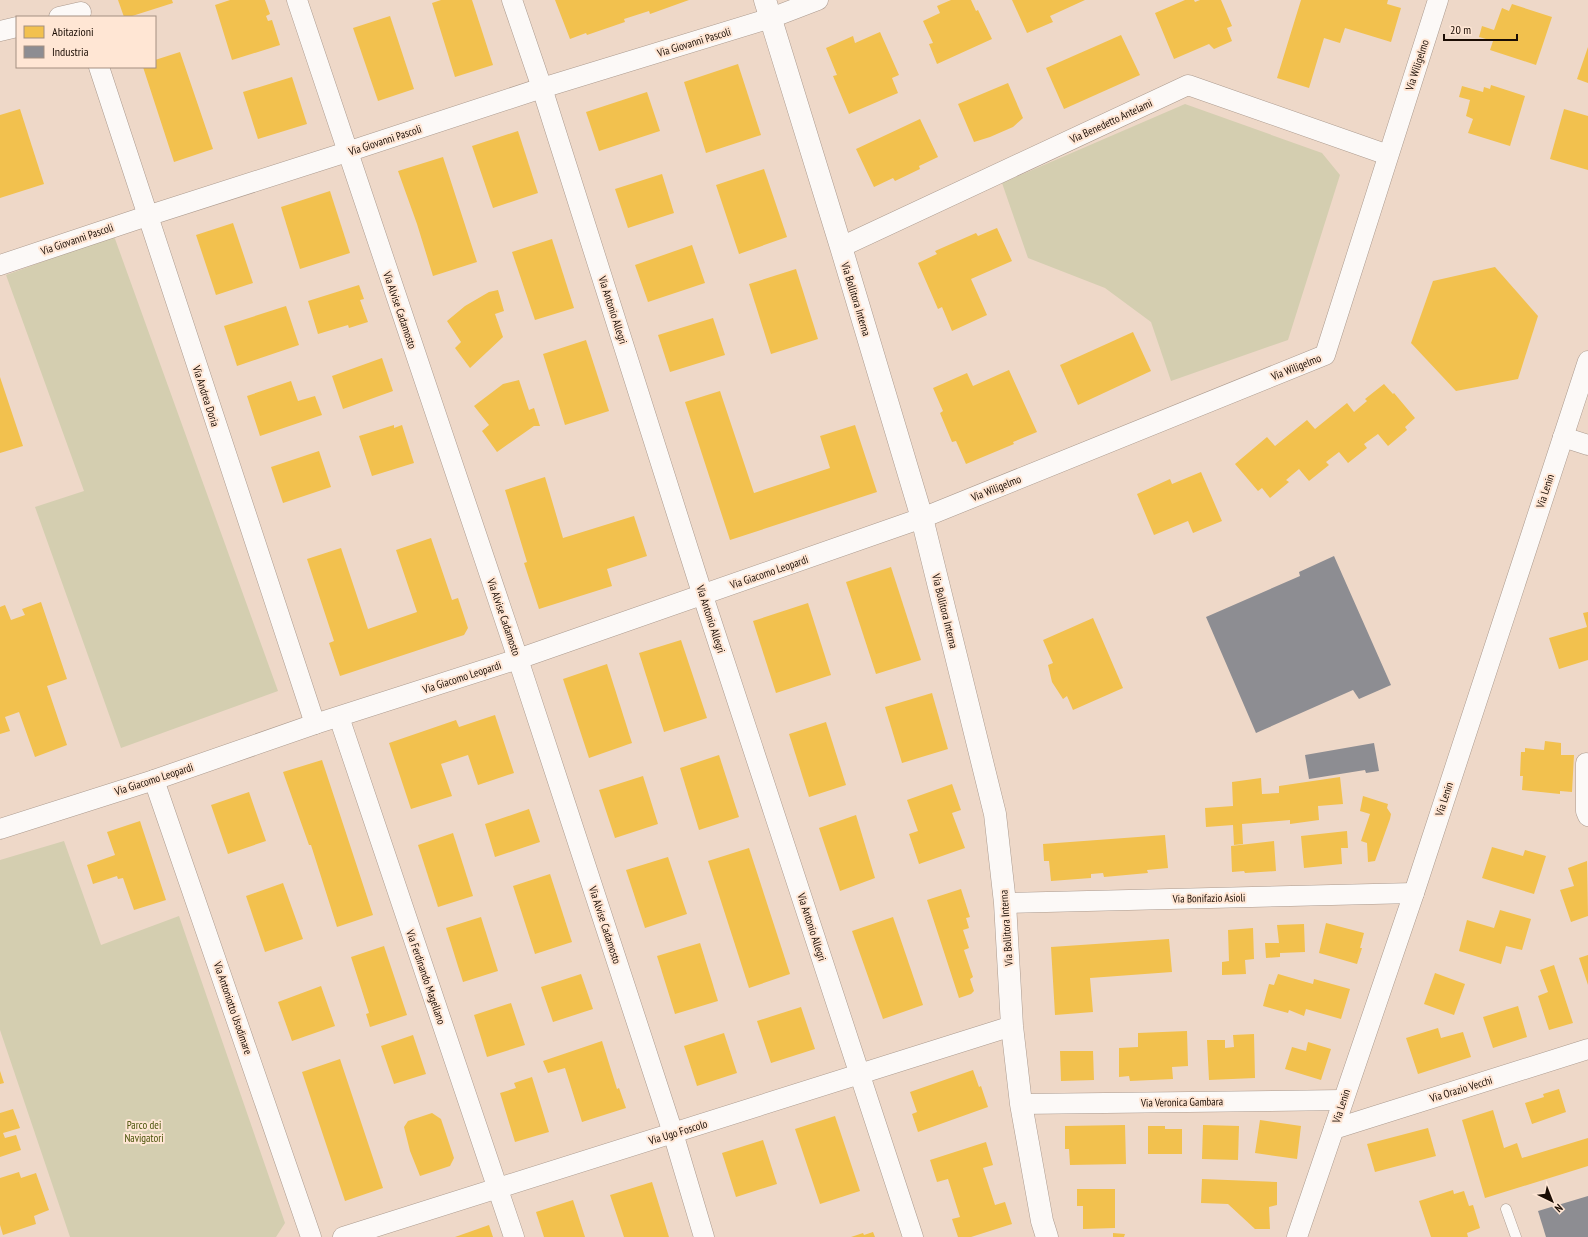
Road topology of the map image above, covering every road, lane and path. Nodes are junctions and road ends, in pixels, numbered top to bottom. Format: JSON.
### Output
{"nodes":[{"id":1,"x":297,"y":0,"type":"edge"},
{"id":2,"x":512,"y":0,"type":"edge"},
{"id":3,"x":818,"y":0,"type":"edge"},
{"id":4,"x":1438,"y":0,"type":"edge"},
{"id":5,"x":768,"y":9,"type":"edge"},
{"id":6,"x":80,"y":10,"type":"edge"},
{"id":7,"x":62,"y":16,"type":"edge"},
{"id":8,"x":16,"y":27,"type":"edge"},
{"id":9,"x":0,"y":31,"type":"edge"},
{"id":10,"x":99,"y":68,"type":"edge"},
{"id":11,"x":542,"y":88,"type":"junction"},
{"id":12,"x":347,"y":152,"type":"junction"},
{"id":13,"x":1388,"y":155,"type":"junction"},
{"id":14,"x":147,"y":216,"type":"junction"},
{"id":15,"x":841,"y":247,"type":"junction"},
{"id":16,"x":0,"y":265,"type":"edge"},
{"id":17,"x":1588,"y":360,"type":"edge"},
{"id":18,"x":1563,"y":437,"type":"junction"},
{"id":19,"x":1588,"y":445,"type":"edge"},
{"id":20,"x":922,"y":518,"type":"junction"},
{"id":21,"x":703,"y":596,"type":"junction"},
{"id":22,"x":518,"y":659,"type":"junction"},
{"id":23,"x":339,"y":717,"type":"junction"},
{"id":24,"x":315,"y":724,"type":"junction"},
{"id":25,"x":1586,"y":763,"type":"dead end"},
{"id":26,"x":154,"y":780,"type":"junction"},
{"id":27,"x":1588,"y":816,"type":"edge"},
{"id":28,"x":0,"y":829,"type":"edge"},
{"id":29,"x":1414,"y":894,"type":"junction"},
{"id":30,"x":1005,"y":903,"type":"junction"},
{"id":31,"x":1012,"y":1026,"type":"junction"},
{"id":32,"x":1588,"y":1049,"type":"edge"},
{"id":33,"x":860,"y":1074,"type":"junction"},
{"id":34,"x":1343,"y":1100,"type":"junction"},
{"id":35,"x":1021,"y":1104,"type":"junction"},
{"id":36,"x":1334,"y":1128,"type":"junction"},
{"id":37,"x":673,"y":1133,"type":"junction"},
{"id":38,"x":498,"y":1188,"type":"junction"},
{"id":39,"x":1506,"y":1209,"type":"dead end"},
{"id":40,"x":312,"y":1237,"type":"edge"},
{"id":41,"x":343,"y":1237,"type":"edge"},
{"id":42,"x":514,"y":1237,"type":"edge"},
{"id":43,"x":704,"y":1237,"type":"edge"},
{"id":44,"x":914,"y":1237,"type":"edge"},
{"id":45,"x":1047,"y":1237,"type":"edge"},
{"id":46,"x":1297,"y":1237,"type":"edge"},
{"id":47,"x":1516,"y":1237,"type":"edge"}],
"edges":[{"from":1,"to":12,"type":"street","name":"Via Alvise Cadamosto"},
{"from":2,"to":11,"type":"street","name":"Via Antonio Allegri"},
{"from":3,"to":5,"type":"street","name":"Via Giovanni Pascoli"},
{"from":4,"to":13,"type":"street","name":"Via Wiligelmo"},
{"from":5,"to":11,"type":"street","name":"Via Giovanni Pascoli"},
{"from":5,"to":15,"type":"street","name":"Via Bollitora Interna"},
{"from":6,"to":7,"type":"street"},
{"from":8,"to":9,"type":"street"},
{"from":10,"to":14,"type":"street","name":"Via Andrea Doria"},
{"from":11,"to":12,"type":"street","name":"Via Giovanni Pascoli"},
{"from":11,"to":21,"type":"street","name":"Via Antonio Allegri"},
{"from":12,"to":14,"type":"street","name":"Via Giovanni Pascoli"},
{"from":12,"to":22,"type":"street","name":"Via Alvise Cadamosto"},
{"from":13,"to":15,"type":"street","name":"Via Benedetto Antelami"},
{"from":13,"to":20,"type":"street","name":"Via Wiligelmo"},
{"from":14,"to":16,"type":"street","name":"Via Giovanni Pascoli"},
{"from":14,"to":24,"type":"street","name":"Via Andrea Doria"},
{"from":15,"to":20,"type":"street","name":"Via Bollitora Interna"},
{"from":17,"to":18,"type":"street","name":"Via Lenin"},
{"from":18,"to":19,"type":"street"},
{"from":18,"to":29,"type":"street","name":"Via Lenin"},
{"from":20,"to":21,"type":"street","name":"Via Giacomo Leopardi"},
{"from":20,"to":30,"type":"street","name":"Via Bollitora Interna"},
{"from":21,"to":22,"type":"street","name":"Via Giacomo Leopardi"},
{"from":21,"to":33,"type":"street","name":"Via Antonio Allegri"},
{"from":22,"to":23,"type":"street","name":"Via Giacomo Leopardi"},
{"from":22,"to":37,"type":"street","name":"Via Alvise Cadamosto"},
{"from":23,"to":24,"type":"street","name":"Via Giacomo Leopardi"},
{"from":23,"to":38,"type":"street","name":"Via Ferdinando Magellano"},
{"from":24,"to":26,"type":"street","name":"Via Giacomo Leopardi"},
{"from":25,"to":27,"type":"street"},
{"from":26,"to":28,"type":"street","name":"Via Giacomo Leopardi"},
{"from":26,"to":40,"type":"street","name":"Via Antoniotto Usodimare"},
{"from":29,"to":30,"type":"street","name":"Via Bonifazio Asioli"},
{"from":29,"to":34,"type":"street","name":"Via Lenin"},
{"from":30,"to":31,"type":"street","name":"Via Bollitora Interna"},
{"from":31,"to":33,"type":"street","name":"Via Ugo Foscolo"},
{"from":31,"to":35,"type":"street","name":"Via Bollitora Interna"},
{"from":32,"to":36,"type":"street","name":"Via Orazio Vecchi"},
{"from":33,"to":37,"type":"street","name":"Via Ugo Foscolo"},
{"from":33,"to":44,"type":"street","name":"Via Antonio Allegri"},
{"from":34,"to":35,"type":"street","name":"Via Veronica Gambara"},
{"from":34,"to":36,"type":"street","name":"Via Lenin"},
{"from":35,"to":45,"type":"street","name":"Via Bollitora Interna"},
{"from":36,"to":46,"type":"street","name":"Via Lenin"},
{"from":37,"to":38,"type":"street","name":"Via Ugo Foscolo"},
{"from":37,"to":43,"type":"street","name":"Via Alvise Cadamosto"},
{"from":38,"to":41,"type":"street","name":"Via Ugo Foscolo"},
{"from":38,"to":42,"type":"street","name":"Via Ferdinando Magellano"},
{"from":39,"to":47,"type":"lane"}]}
